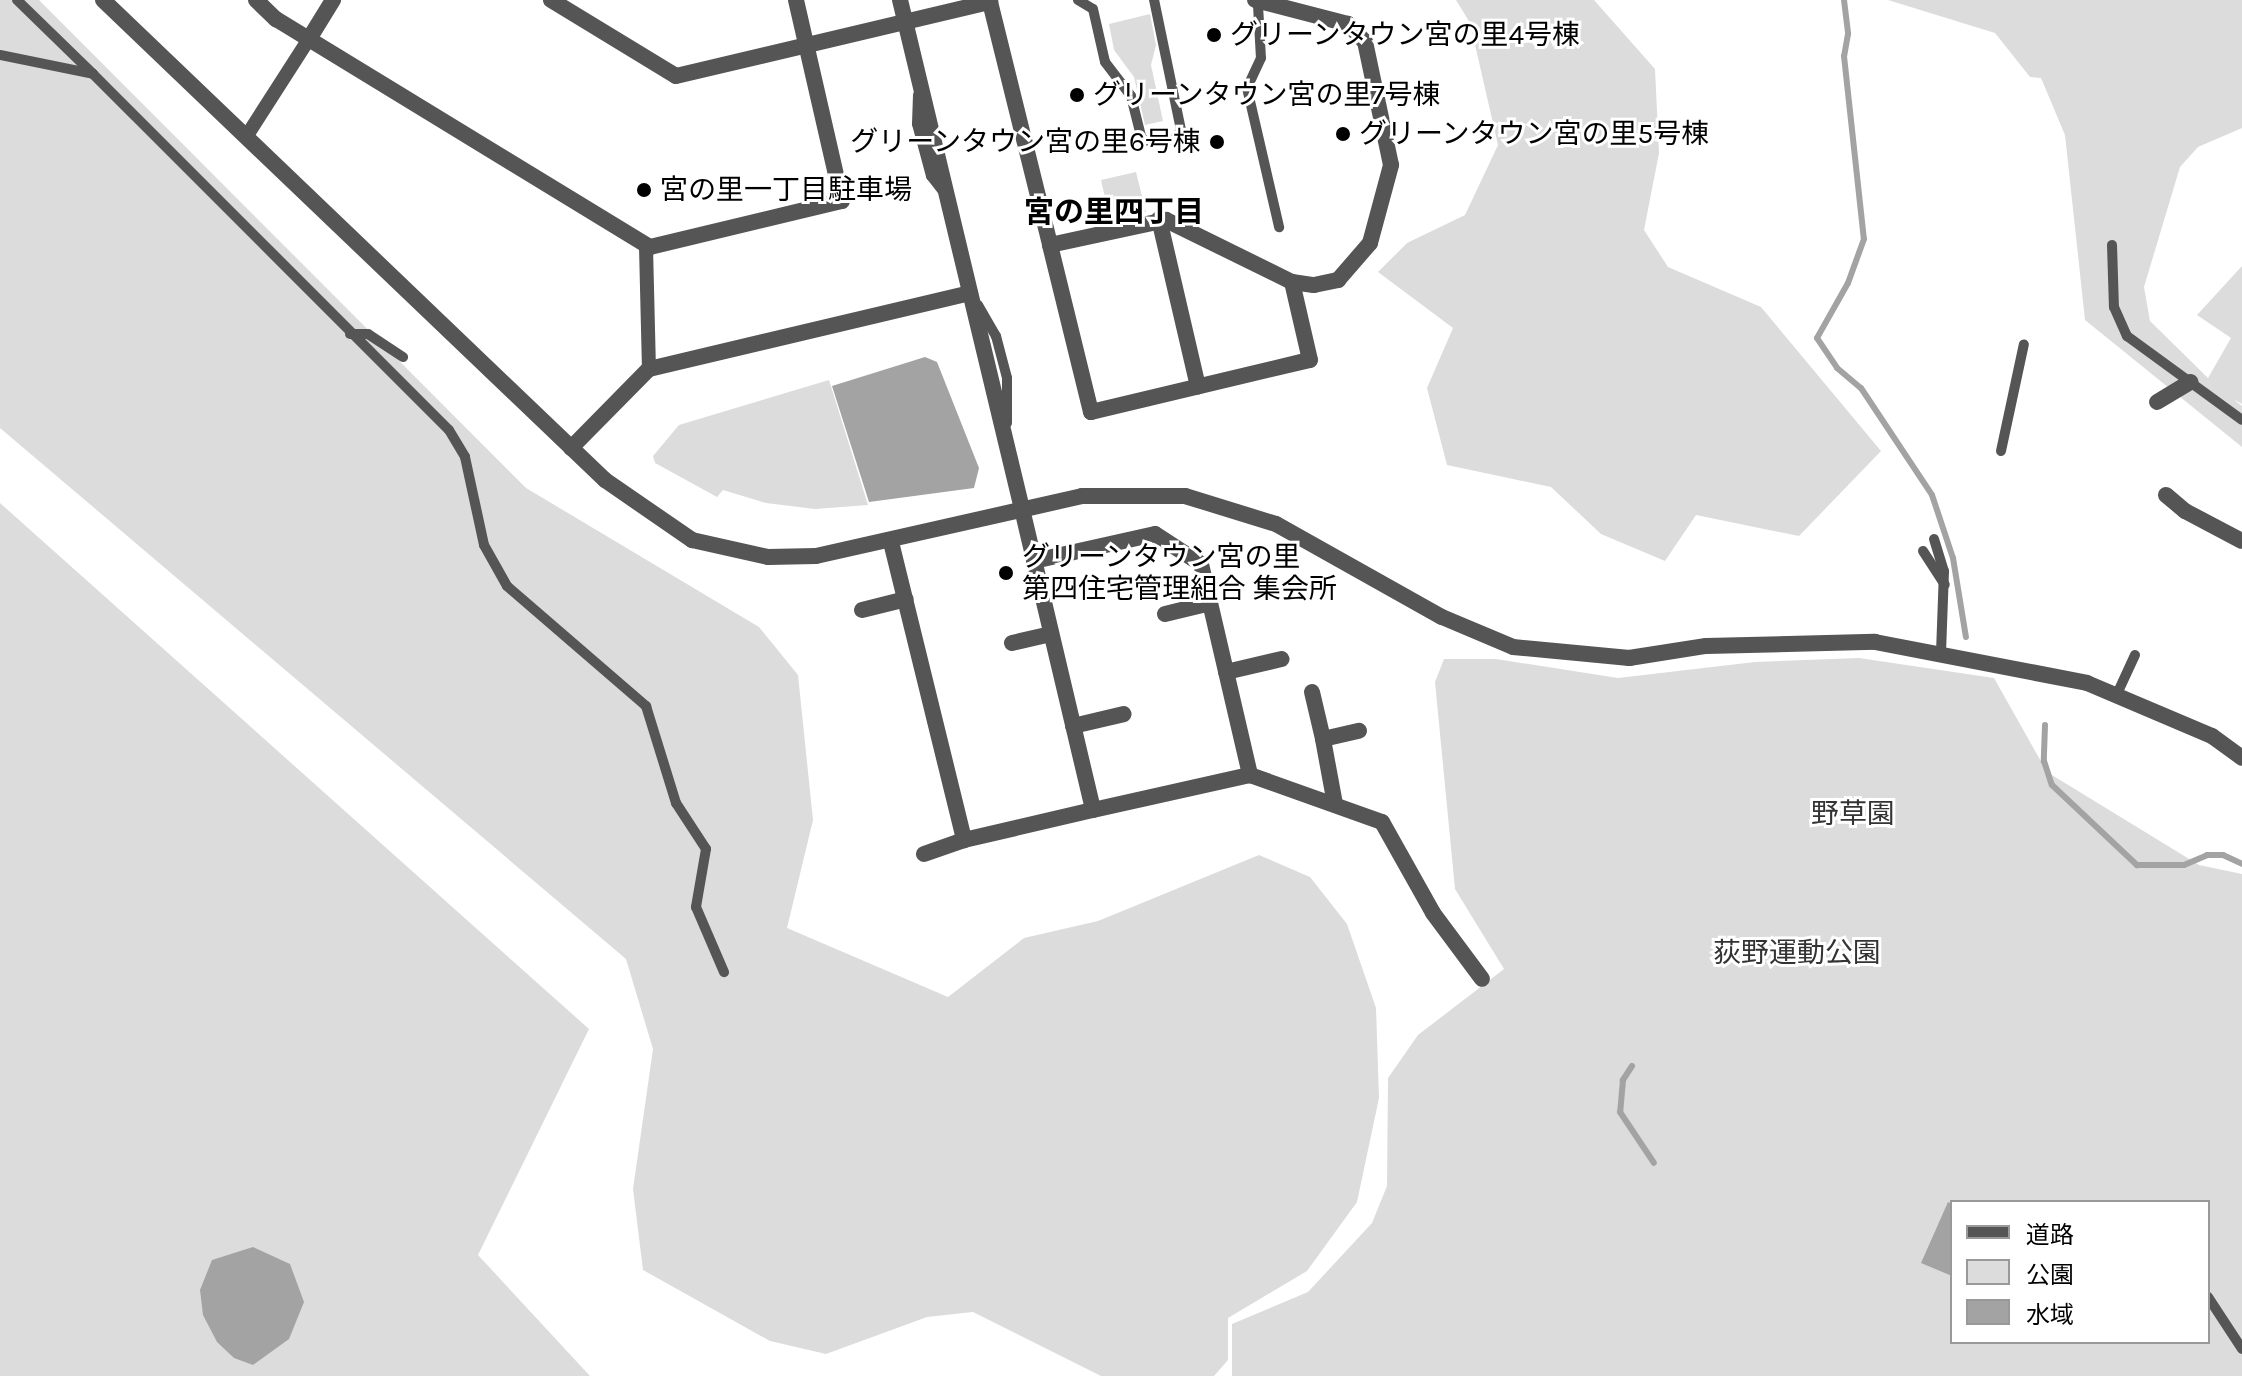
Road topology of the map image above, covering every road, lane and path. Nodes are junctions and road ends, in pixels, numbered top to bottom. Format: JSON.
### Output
{"nodes":[{"id":1,"x":17,"y":0,"type":"edge"},
{"id":2,"x":103,"y":0,"type":"edge"},
{"id":3,"x":256,"y":0,"type":"edge"},
{"id":4,"x":333,"y":0,"type":"edge"},
{"id":5,"x":551,"y":0,"type":"edge"},
{"id":6,"x":796,"y":0,"type":"edge"},
{"id":7,"x":900,"y":0,"type":"edge"},
{"id":8,"x":1078,"y":0,"type":"edge"},
{"id":9,"x":1154,"y":0,"type":"edge"},
{"id":10,"x":994,"y":1,"type":"edge"},
{"id":11,"x":1256,"y":2,"type":"edge"},
{"id":12,"x":905,"y":21,"type":"junction"},
{"id":13,"x":309,"y":39,"type":"junction"},
{"id":14,"x":807,"y":46,"type":"junction"},
{"id":15,"x":0,"y":55,"type":"edge"},
{"id":16,"x":93,"y":74,"type":"junction"},
{"id":17,"x":246,"y":137,"type":"junction"},
{"id":18,"x":1159,"y":219,"type":"junction"},
{"id":19,"x":1279,"y":227,"type":"dead end"},
{"id":20,"x":1050,"y":245,"type":"junction"},
{"id":21,"x":2112,"y":245,"type":"dead end"},
{"id":22,"x":646,"y":247,"type":"junction"},
{"id":23,"x":1292,"y":282,"type":"junction"},
{"id":24,"x":970,"y":293,"type":"junction"},
{"id":25,"x":350,"y":334,"type":"junction"},
{"id":26,"x":2024,"y":344,"type":"dead end"},
{"id":27,"x":403,"y":357,"type":"dead end"},
{"id":28,"x":649,"y":369,"type":"junction"},
{"id":29,"x":2190,"y":382,"type":"junction"},
{"id":30,"x":1198,"y":387,"type":"junction"},
{"id":31,"x":2157,"y":402,"type":"dead end"},
{"id":32,"x":2242,"y":420,"type":"edge"},
{"id":33,"x":571,"y":448,"type":"junction"},
{"id":34,"x":2001,"y":451,"type":"dead end"},
{"id":35,"x":2166,"y":495,"type":"dead end"},
{"id":36,"x":1022,"y":509,"type":"junction"},
{"id":37,"x":1934,"y":539,"type":"dead end"},
{"id":38,"x":2242,"y":541,"type":"edge"},
{"id":39,"x":891,"y":542,"type":"junction"},
{"id":40,"x":1923,"y":551,"type":"dead end"},
{"id":41,"x":1034,"y":561,"type":"junction"},
{"id":42,"x":1945,"y":585,"type":"junction"},
{"id":43,"x":906,"y":599,"type":"junction"},
{"id":44,"x":1210,"y":603,"type":"junction"},
{"id":45,"x":862,"y":610,"type":"dead end"},
{"id":46,"x":1165,"y":614,"type":"dead end"},
{"id":47,"x":1051,"y":634,"type":"junction"},
{"id":48,"x":1012,"y":643,"type":"dead end"},
{"id":49,"x":1941,"y":653,"type":"junction"},
{"id":50,"x":2135,"y":655,"type":"dead end"},
{"id":51,"x":1282,"y":659,"type":"dead end"},
{"id":52,"x":1226,"y":672,"type":"junction"},
{"id":53,"x":1312,"y":692,"type":"dead end"},
{"id":54,"x":2117,"y":694,"type":"junction"},
{"id":55,"x":1124,"y":714,"type":"dead end"},
{"id":56,"x":1073,"y":726,"type":"junction"},
{"id":57,"x":1359,"y":731,"type":"dead end"},
{"id":58,"x":1323,"y":739,"type":"junction"},
{"id":59,"x":2242,"y":758,"type":"edge"},
{"id":60,"x":1250,"y":775,"type":"junction"},
{"id":61,"x":1335,"y":804,"type":"junction"},
{"id":62,"x":1093,"y":810,"type":"junction"},
{"id":63,"x":964,"y":840,"type":"junction"},
{"id":64,"x":924,"y":854,"type":"dead end"},
{"id":65,"x":724,"y":972,"type":"dead end"},
{"id":66,"x":1482,"y":979,"type":"dead end"},
{"id":67,"x":2210,"y":1300,"type":"edge"},
{"id":68,"x":2242,"y":1349,"type":"edge"}],
"edges":[{"from":1,"to":16,"type":"lane"},
{"from":2,"to":17,"type":"street"},
{"from":3,"to":13,"type":"street"},
{"from":4,"to":13,"type":"street"},
{"from":5,"to":14,"type":"street"},
{"from":6,"to":14,"type":"street"},
{"from":7,"to":12,"type":"street"},
{"from":8,"to":9,"type":"lane"},
{"from":10,"to":12,"type":"street"},
{"from":10,"to":20,"type":"street"},
{"from":11,"to":19,"type":"lane"},
{"from":11,"to":23,"type":"street"},
{"from":12,"to":14,"type":"street"},
{"from":12,"to":24,"type":"street"},
{"from":13,"to":17,"type":"street"},
{"from":13,"to":22,"type":"street"},
{"from":14,"to":22,"type":"street"},
{"from":15,"to":16,"type":"lane"},
{"from":16,"to":25,"type":"lane"},
{"from":17,"to":33,"type":"street"},
{"from":18,"to":20,"type":"street"},
{"from":18,"to":23,"type":"street"},
{"from":18,"to":30,"type":"street"},
{"from":20,"to":30,"type":"street"},
{"from":21,"to":29,"type":"lane"},
{"from":22,"to":28,"type":"street"},
{"from":23,"to":30,"type":"street"},
{"from":24,"to":28,"type":"street"},
{"from":24,"to":36,"type":"street"},
{"from":25,"to":27,"type":"lane"},
{"from":25,"to":65,"type":"lane"},
{"from":26,"to":34,"type":"lane"},
{"from":28,"to":33,"type":"street"},
{"from":29,"to":31,"type":"street"},
{"from":29,"to":32,"type":"lane"},
{"from":33,"to":39,"type":"street"},
{"from":35,"to":38,"type":"street"},
{"from":36,"to":39,"type":"street"},
{"from":36,"to":41,"type":"street"},
{"from":36,"to":49,"type":"street"},
{"from":37,"to":42,"type":"lane"},
{"from":39,"to":43,"type":"street"},
{"from":40,"to":42,"type":"lane"},
{"from":41,"to":44,"type":"street"},
{"from":41,"to":47,"type":"street"},
{"from":42,"to":49,"type":"lane"},
{"from":43,"to":45,"type":"street"},
{"from":43,"to":63,"type":"street"},
{"from":44,"to":46,"type":"street"},
{"from":44,"to":52,"type":"street"},
{"from":47,"to":48,"type":"street"},
{"from":47,"to":56,"type":"street"},
{"from":49,"to":54,"type":"street"},
{"from":50,"to":54,"type":"lane"},
{"from":51,"to":52,"type":"street"},
{"from":52,"to":60,"type":"street"},
{"from":53,"to":58,"type":"street"},
{"from":54,"to":59,"type":"street"},
{"from":55,"to":56,"type":"street"},
{"from":56,"to":62,"type":"street"},
{"from":57,"to":58,"type":"street"},
{"from":58,"to":61,"type":"street"},
{"from":60,"to":61,"type":"street"},
{"from":60,"to":62,"type":"street"},
{"from":61,"to":66,"type":"street"},
{"from":62,"to":63,"type":"street"},
{"from":63,"to":64,"type":"street"},
{"from":67,"to":68,"type":"lane"}]}
